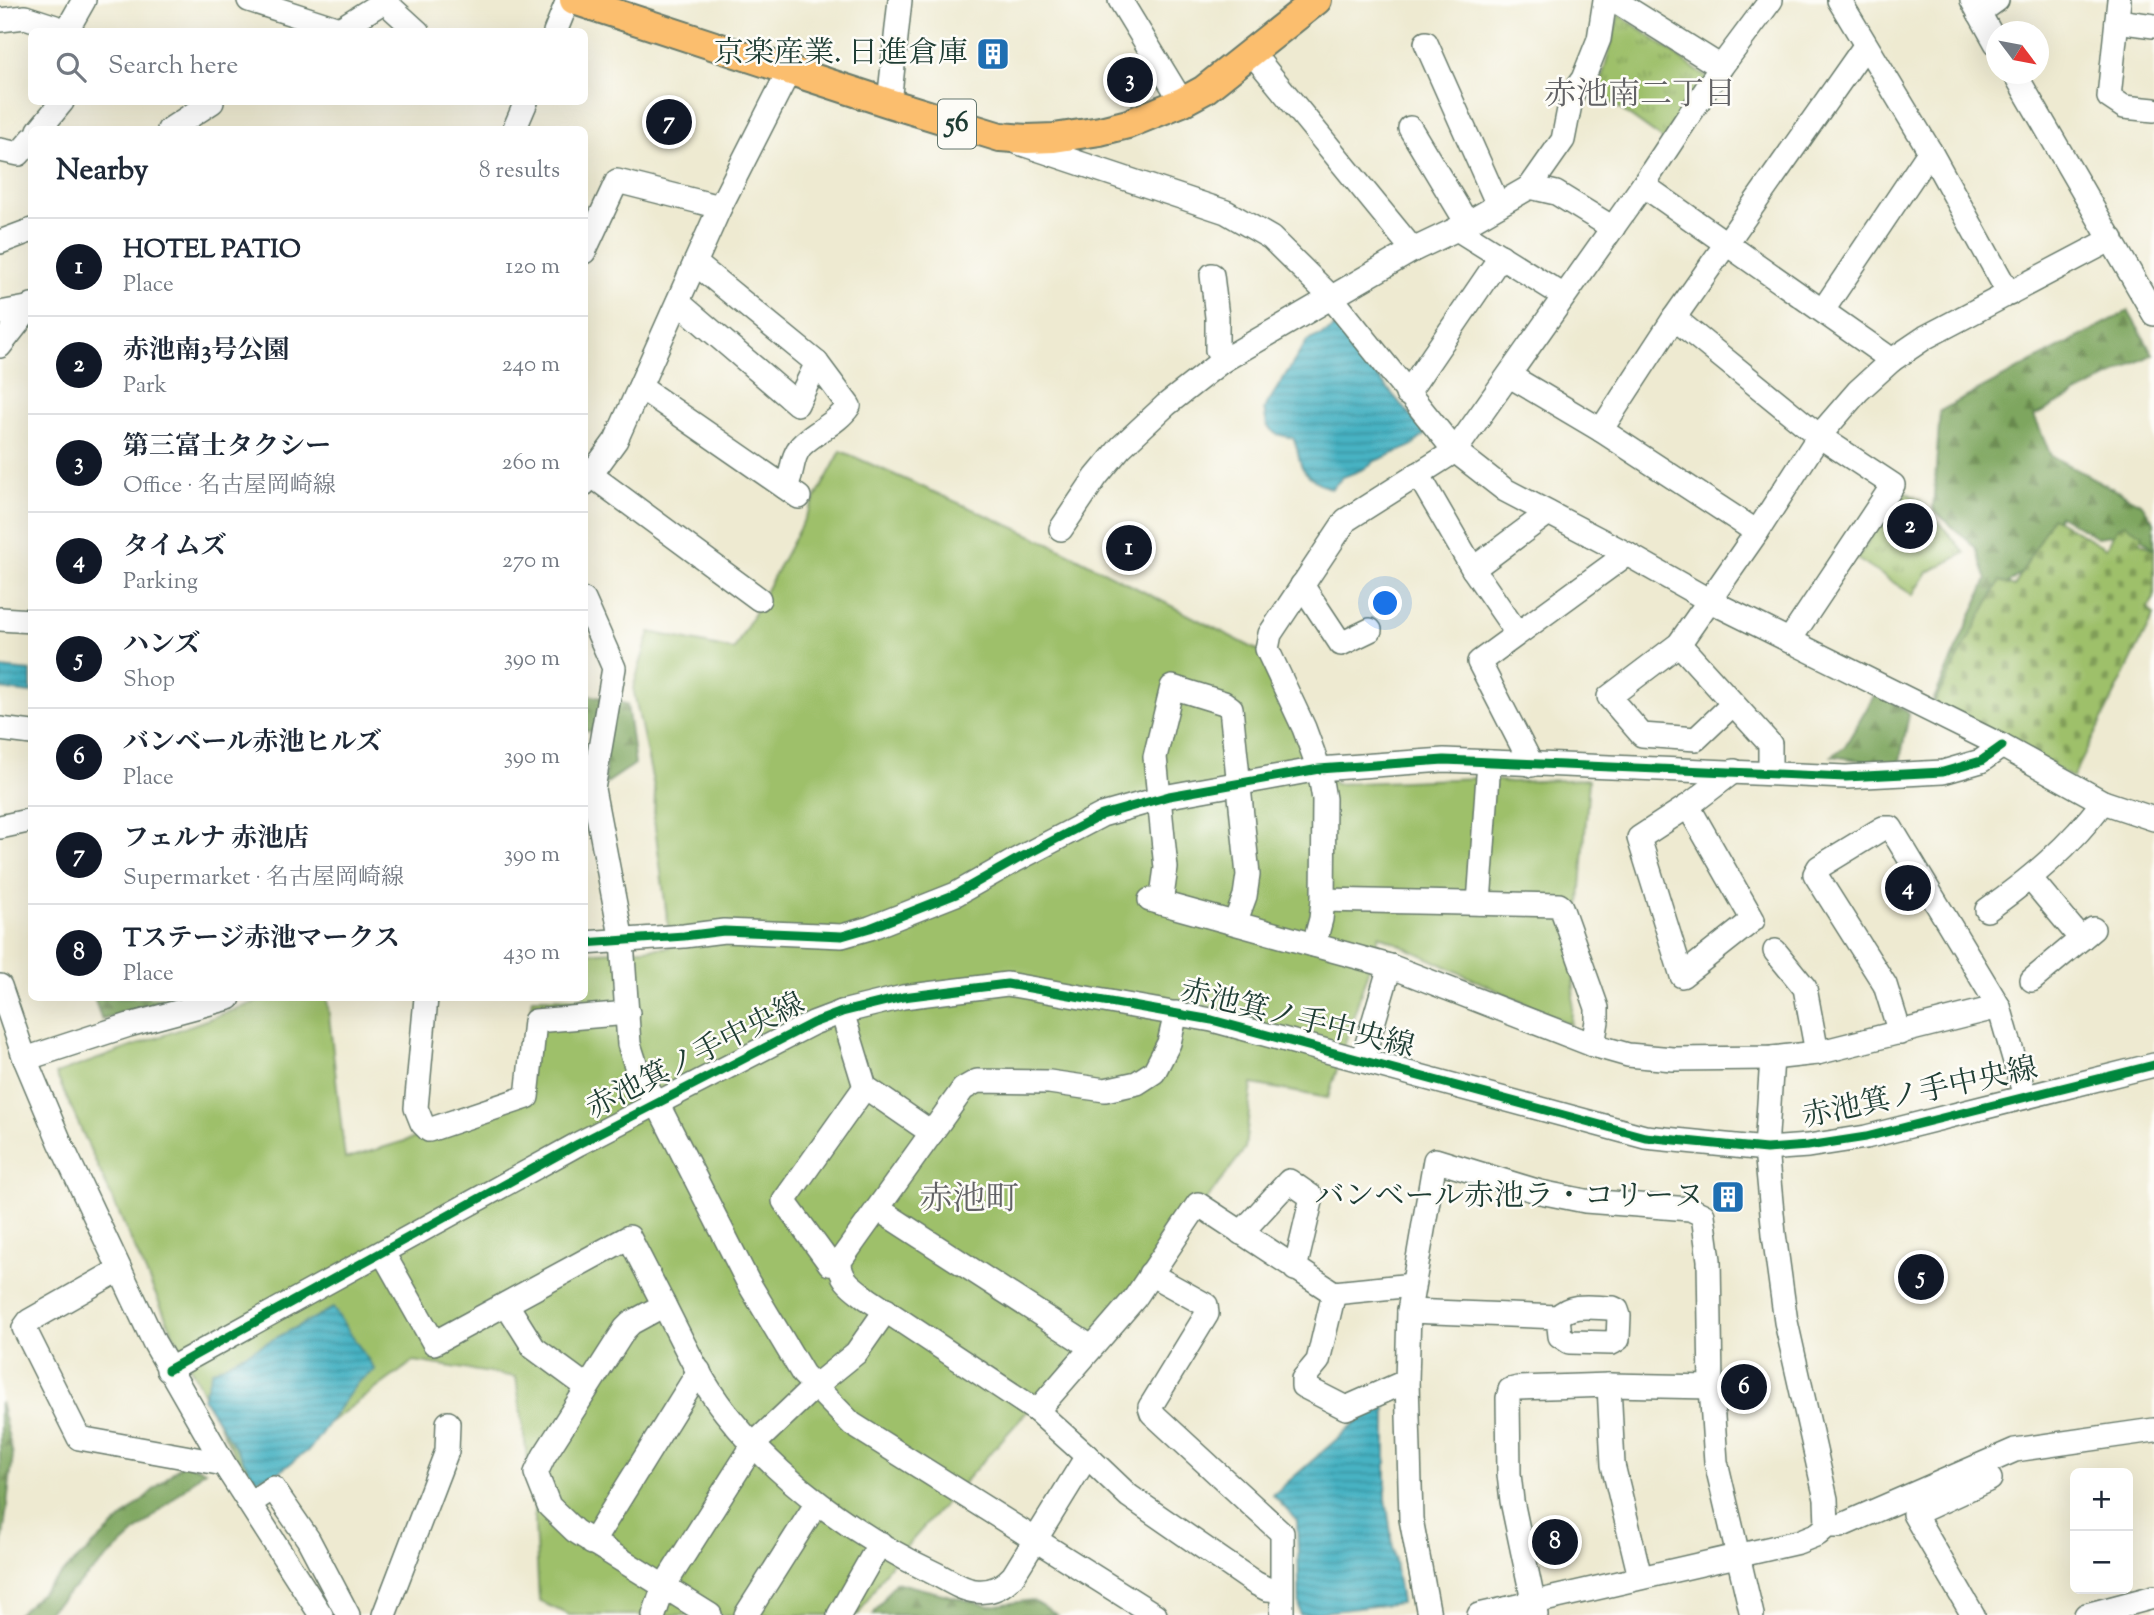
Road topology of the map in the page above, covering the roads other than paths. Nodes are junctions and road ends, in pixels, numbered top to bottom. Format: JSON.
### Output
{"nodes":[{"id":1,"x":84,"y":0,"type":"edge"},
{"id":2,"x":249,"y":0,"type":"edge"},
{"id":3,"x":901,"y":0,"type":"edge"},
{"id":4,"x":1120,"y":0,"type":"edge"},
{"id":5,"x":1317,"y":0,"type":"edge"},
{"id":6,"x":1605,"y":0,"type":"edge"},
{"id":7,"x":1614,"y":0,"type":"edge"},
{"id":8,"x":1771,"y":0,"type":"edge"},
{"id":9,"x":1839,"y":0,"type":"edge"},
{"id":10,"x":385,"y":1,"type":"edge"},
{"id":11,"x":579,"y":1,"type":"edge"},
{"id":12,"x":1983,"y":4,"type":"edge"},
{"id":13,"x":2118,"y":10,"type":"edge"},
{"id":14,"x":0,"y":20,"type":"edge"},
{"id":15,"x":1989,"y":21,"type":"edge"},
{"id":16,"x":2154,"y":26,"type":"edge"},
{"id":17,"x":60,"y":28,"type":"edge"},
{"id":18,"x":70,"y":28,"type":"edge"},
{"id":19,"x":331,"y":28,"type":"edge"},
{"id":20,"x":340,"y":28,"type":"edge"},
{"id":21,"x":414,"y":28,"type":"edge"},
{"id":22,"x":558,"y":28,"type":"edge"},
{"id":23,"x":1426,"y":43,"type":"dead end"},
{"id":24,"x":1866,"y":46,"type":"junction"},
{"id":25,"x":1252,"y":53,"type":"junction"},
{"id":26,"x":1721,"y":67,"type":"junction"},
{"id":27,"x":789,"y":71,"type":"junction"},
{"id":28,"x":2021,"y":84,"type":"edge"},
{"id":29,"x":1182,"y":102,"type":"junction"},
{"id":30,"x":889,"y":103,"type":"junction"},
{"id":31,"x":59,"y":105,"type":"edge"},
{"id":32,"x":207,"y":105,"type":"edge"},
{"id":33,"x":525,"y":105,"type":"edge"},
{"id":34,"x":2154,"y":110,"type":"edge"},
{"id":35,"x":42,"y":126,"type":"edge"},
{"id":36,"x":175,"y":126,"type":"edge"},
{"id":37,"x":516,"y":126,"type":"edge"},
{"id":38,"x":1410,"y":128,"type":"dead end"},
{"id":39,"x":1000,"y":136,"type":"junction"},
{"id":40,"x":28,"y":144,"type":"edge"},
{"id":41,"x":0,"y":150,"type":"edge"},
{"id":42,"x":1930,"y":151,"type":"junction"},
{"id":43,"x":1643,"y":185,"type":"junction"},
{"id":44,"x":1530,"y":187,"type":"junction"},
{"id":45,"x":1498,"y":205,"type":"junction"},
{"id":46,"x":720,"y":207,"type":"junction"},
{"id":47,"x":1462,"y":226,"type":"junction"},
{"id":48,"x":1613,"y":228,"type":"junction"},
{"id":49,"x":28,"y":232,"type":"edge"},
{"id":50,"x":2112,"y":239,"type":"junction"},
{"id":51,"x":0,"y":242,"type":"edge"},
{"id":52,"x":1727,"y":243,"type":"junction"},
{"id":53,"x":588,"y":244,"type":"edge"},
{"id":54,"x":1413,"y":250,"type":"junction"},
{"id":55,"x":1501,"y":256,"type":"junction"},
{"id":56,"x":695,"y":264,"type":"junction"},
{"id":57,"x":1212,"y":275,"type":"dead end"},
{"id":58,"x":2009,"y":294,"type":"junction"},
{"id":59,"x":1564,"y":296,"type":"junction"},
{"id":60,"x":1331,"y":297,"type":"junction"},
{"id":61,"x":678,"y":302,"type":"junction"},
{"id":62,"x":28,"y":307,"type":"edge"},
{"id":63,"x":28,"y":310,"type":"edge"},
{"id":64,"x":1823,"y":310,"type":"junction"},
{"id":65,"x":0,"y":313,"type":"edge"},
{"id":66,"x":2154,"y":314,"type":"edge"},
{"id":67,"x":1674,"y":318,"type":"junction"},
{"id":68,"x":0,"y":346,"type":"edge"},
{"id":69,"x":1892,"y":360,"type":"junction"},
{"id":70,"x":1222,"y":361,"type":"junction"},
{"id":71,"x":817,"y":363,"type":"junction"},
{"id":72,"x":1510,"y":376,"type":"junction"},
{"id":73,"x":640,"y":387,"type":"junction"},
{"id":74,"x":1407,"y":394,"type":"junction"},
{"id":75,"x":1601,"y":430,"type":"junction"},
{"id":76,"x":1819,"y":436,"type":"junction"},
{"id":77,"x":1455,"y":451,"type":"junction"},
{"id":78,"x":1418,"y":474,"type":"junction"},
{"id":79,"x":588,"y":480,"type":"edge"},
{"id":80,"x":1548,"y":513,"type":"junction"},
{"id":81,"x":1061,"y":529,"type":"dead end"},
{"id":82,"x":1757,"y":532,"type":"junction"},
{"id":83,"x":1627,"y":554,"type":"junction"},
{"id":84,"x":1473,"y":569,"type":"junction"},
{"id":85,"x":1302,"y":585,"type":"junction"},
{"id":86,"x":759,"y":598,"type":"dead end"},
{"id":87,"x":1710,"y":601,"type":"junction"},
{"id":88,"x":588,"y":609,"type":"edge"},
{"id":89,"x":0,"y":619,"type":"edge"},
{"id":90,"x":28,"y":621,"type":"edge"},
{"id":91,"x":1370,"y":630,"type":"dead end"},
{"id":92,"x":1517,"y":633,"type":"junction"},
{"id":93,"x":1789,"y":641,"type":"junction"},
{"id":94,"x":1679,"y":644,"type":"junction"},
{"id":95,"x":1734,"y":704,"type":"junction"},
{"id":96,"x":0,"y":729,"type":"edge"},
{"id":97,"x":28,"y":732,"type":"edge"},
{"id":98,"x":2002,"y":746,"type":"junction"},
{"id":99,"x":1489,"y":762,"type":"junction"},
{"id":100,"x":1532,"y":765,"type":"junction"},
{"id":101,"x":1319,"y":769,"type":"junction"},
{"id":102,"x":1734,"y":771,"type":"junction"},
{"id":103,"x":1770,"y":773,"type":"junction"},
{"id":104,"x":1237,"y":785,"type":"junction"},
{"id":105,"x":1159,"y":799,"type":"junction"},
{"id":106,"x":2103,"y":802,"type":"junction"},
{"id":107,"x":1688,"y":806,"type":"junction"},
{"id":108,"x":2154,"y":819,"type":"edge"},
{"id":109,"x":28,"y":821,"type":"edge"},
{"id":110,"x":0,"y":827,"type":"edge"},
{"id":111,"x":2031,"y":879,"type":"junction"},
{"id":112,"x":1323,"y":900,"type":"junction"},
{"id":113,"x":1479,"y":903,"type":"junction"},
{"id":114,"x":1987,"y":910,"type":"dead end"},
{"id":115,"x":1236,"y":923,"type":"junction"},
{"id":116,"x":622,"y":941,"type":"junction"},
{"id":117,"x":588,"y":943,"type":"edge"},
{"id":118,"x":1314,"y":945,"type":"junction"},
{"id":119,"x":1775,"y":951,"type":"dead end"},
{"id":120,"x":1390,"y":966,"type":"junction"},
{"id":121,"x":2032,"y":979,"type":"dead end"},
{"id":122,"x":0,"y":986,"type":"edge"},
{"id":123,"x":218,"y":1001,"type":"edge"},
{"id":124,"x":426,"y":1001,"type":"edge"},
{"id":125,"x":1998,"y":1007,"type":"junction"},
{"id":126,"x":628,"y":1013,"type":"junction"},
{"id":127,"x":842,"y":1013,"type":"junction"},
{"id":128,"x":1176,"y":1013,"type":"junction"},
{"id":129,"x":1900,"y":1033,"type":"junction"},
{"id":130,"x":1593,"y":1045,"type":"junction"},
{"id":131,"x":1817,"y":1053,"type":"junction"},
{"id":132,"x":1772,"y":1058,"type":"junction"},
{"id":133,"x":25,"y":1059,"type":"junction"},
{"id":134,"x":1362,"y":1061,"type":"junction"},
{"id":135,"x":2154,"y":1065,"type":"edge"},
{"id":136,"x":865,"y":1087,"type":"junction"},
{"id":137,"x":2025,"y":1096,"type":"junction"},
{"id":138,"x":657,"y":1103,"type":"junction"},
{"id":139,"x":932,"y":1133,"type":"junction"},
{"id":140,"x":1766,"y":1149,"type":"junction"},
{"id":141,"x":878,"y":1209,"type":"junction"},
{"id":142,"x":1241,"y":1233,"type":"junction"},
{"id":143,"x":383,"y":1253,"type":"junction"},
{"id":144,"x":840,"y":1261,"type":"junction"},
{"id":145,"x":1295,"y":1269,"type":"junction"},
{"id":146,"x":119,"y":1270,"type":"junction"},
{"id":147,"x":1150,"y":1274,"type":"junction"},
{"id":148,"x":1413,"y":1285,"type":"junction"},
{"id":149,"x":1334,"y":1293,"type":"junction"},
{"id":150,"x":507,"y":1305,"type":"junction"},
{"id":151,"x":664,"y":1305,"type":"junction"},
{"id":152,"x":886,"y":1310,"type":"junction"},
{"id":153,"x":1409,"y":1311,"type":"junction"},
{"id":154,"x":1558,"y":1317,"type":"dead end"},
{"id":155,"x":1091,"y":1347,"type":"junction"},
{"id":156,"x":168,"y":1370,"type":"junction"},
{"id":157,"x":699,"y":1371,"type":"junction"},
{"id":158,"x":1407,"y":1381,"type":"junction"},
{"id":159,"x":1609,"y":1385,"type":"junction"},
{"id":160,"x":587,"y":1387,"type":"junction"},
{"id":161,"x":814,"y":1387,"type":"junction"},
{"id":162,"x":1711,"y":1387,"type":"junction"},
{"id":163,"x":1037,"y":1411,"type":"junction"},
{"id":164,"x":448,"y":1423,"type":"dead end"},
{"id":165,"x":2154,"y":1430,"type":"edge"},
{"id":166,"x":754,"y":1444,"type":"junction"},
{"id":167,"x":1087,"y":1456,"type":"junction"},
{"id":168,"x":224,"y":1464,"type":"junction"},
{"id":169,"x":1990,"y":1479,"type":"dead end"},
{"id":170,"x":250,"y":1503,"type":"junction"},
{"id":171,"x":817,"y":1503,"type":"junction"},
{"id":172,"x":1827,"y":1526,"type":"junction"},
{"id":173,"x":1035,"y":1539,"type":"junction"},
{"id":174,"x":592,"y":1543,"type":"junction"},
{"id":175,"x":880,"y":1544,"type":"junction"},
{"id":176,"x":1738,"y":1556,"type":"junction"},
{"id":177,"x":1640,"y":1577,"type":"junction"},
{"id":178,"x":664,"y":1586,"type":"junction"},
{"id":179,"x":1281,"y":1590,"type":"junction"},
{"id":180,"x":2154,"y":1597,"type":"edge"},
{"id":181,"x":1534,"y":1609,"type":"edge"},
{"id":182,"x":321,"y":1615,"type":"edge"},
{"id":183,"x":348,"y":1615,"type":"edge"},
{"id":184,"x":384,"y":1615,"type":"edge"},
{"id":185,"x":654,"y":1615,"type":"edge"},
{"id":186,"x":710,"y":1615,"type":"edge"},
{"id":187,"x":746,"y":1615,"type":"edge"},
{"id":188,"x":839,"y":1615,"type":"edge"},
{"id":189,"x":1155,"y":1615,"type":"edge"},
{"id":190,"x":1282,"y":1615,"type":"edge"},
{"id":191,"x":1429,"y":1615,"type":"edge"},
{"id":192,"x":1479,"y":1615,"type":"edge"},
{"id":193,"x":1752,"y":1615,"type":"edge"},
{"id":194,"x":1973,"y":1615,"type":"edge"},
{"id":195,"x":2085,"y":1615,"type":"edge"}],
"edges":[{"from":1,"to":18,"type":"street"},
{"from":2,"to":19,"type":"street"},
{"from":3,"to":30,"type":"street"},
{"from":4,"to":29,"type":"street"},
{"from":5,"to":25,"type":"main road","number":"56"},
{"from":6,"to":44,"type":"street"},
{"from":7,"to":26,"type":"street"},
{"from":8,"to":26,"type":"street"},
{"from":9,"to":24,"type":"street"},
{"from":10,"to":20,"type":"street"},
{"from":10,"to":21,"type":"street"},
{"from":11,"to":22,"type":"street"},
{"from":11,"to":27,"type":"main road","number":"56"},
{"from":12,"to":15,"type":"street"},
{"from":13,"to":16,"type":"street"},
{"from":13,"to":34,"type":"street"},
{"from":14,"to":17,"type":"street"},
{"from":23,"to":45,"type":"street"},
{"from":24,"to":42,"type":"street"},
{"from":24,"to":52,"type":"street"},
{"from":25,"to":29,"type":"main road","number":"56"},
{"from":25,"to":54,"type":"street"},
{"from":26,"to":43,"type":"street"},
{"from":27,"to":30,"type":"main road","number":"56"},
{"from":27,"to":46,"type":"street"},
{"from":28,"to":50,"type":"street"},
{"from":29,"to":39,"type":"main road","number":"56"},
{"from":30,"to":39,"type":"main road","number":"56"},
{"from":31,"to":35,"type":"street"},
{"from":32,"to":36,"type":"street"},
{"from":33,"to":37,"type":"street"},
{"from":38,"to":47,"type":"street"},
{"from":39,"to":60,"type":"street"},
{"from":40,"to":41,"type":"street"},
{"from":42,"to":58,"type":"street"},
{"from":42,"to":64,"type":"street"},
{"from":43,"to":48,"type":"street"},
{"from":43,"to":52,"type":"street"},
{"from":44,"to":45,"type":"street"},
{"from":44,"to":48,"type":"street"},
{"from":45,"to":47,"type":"street"},
{"from":46,"to":53,"type":"street"},
{"from":46,"to":56,"type":"street"},
{"from":47,"to":54,"type":"street"},
{"from":47,"to":55,"type":"street"},
{"from":48,"to":59,"type":"street"},
{"from":49,"to":51,"type":"street"},
{"from":50,"to":58,"type":"street"},
{"from":50,"to":66,"type":"street"},
{"from":52,"to":64,"type":"street"},
{"from":52,"to":67,"type":"street"},
{"from":54,"to":60,"type":"street"},
{"from":55,"to":59,"type":"street"},
{"from":55,"to":74,"type":"street"},
{"from":56,"to":61,"type":"street"},
{"from":56,"to":71,"type":"street"},
{"from":57,"to":70,"type":"street"},
{"from":58,"to":69,"type":"street"},
{"from":59,"to":72,"type":"street"},
{"from":60,"to":70,"type":"street"},
{"from":60,"to":74,"type":"street"},
{"from":61,"to":71,"type":"street"},
{"from":61,"to":73,"type":"street"},
{"from":62,"to":65,"type":"street"},
{"from":63,"to":68,"type":"street"},
{"from":64,"to":69,"type":"street"},
{"from":67,"to":75,"type":"street"},
{"from":67,"to":76,"type":"street"},
{"from":69,"to":76,"type":"street"},
{"from":70,"to":81,"type":"street"},
{"from":71,"to":73,"type":"street"},
{"from":72,"to":75,"type":"street"},
{"from":72,"to":77,"type":"street"},
{"from":73,"to":79,"type":"street"},
{"from":74,"to":77,"type":"street"},
{"from":75,"to":82,"type":"street"},
{"from":76,"to":82,"type":"street"},
{"from":76,"to":93,"type":"street"},
{"from":77,"to":78,"type":"street"},
{"from":77,"to":80,"type":"street"},
{"from":78,"to":84,"type":"street"},
{"from":78,"to":85,"type":"street"},
{"from":79,"to":86,"type":"street"},
{"from":80,"to":83,"type":"street"},
{"from":80,"to":84,"type":"street"},
{"from":82,"to":87,"type":"street"},
{"from":83,"to":87,"type":"street"},
{"from":83,"to":92,"type":"street"},
{"from":84,"to":92,"type":"street"},
{"from":85,"to":91,"type":"street"},
{"from":85,"to":101,"type":"street"},
{"from":87,"to":93,"type":"street"},
{"from":87,"to":94,"type":"street"},
{"from":88,"to":116,"type":"street"},
{"from":89,"to":90,"type":"street"},
{"from":92,"to":100,"type":"street"},
{"from":93,"to":98,"type":"street"},
{"from":94,"to":95,"type":"street"},
{"from":94,"to":95,"type":"street"},
{"from":95,"to":103,"type":"street"},
{"from":96,"to":97,"type":"street"},
{"from":98,"to":103,"type":"street"},
{"from":98,"to":106,"type":"street"},
{"from":99,"to":100,"type":"street"},
{"from":99,"to":101,"type":"street"},
{"from":99,"to":113,"type":"street"},
{"from":100,"to":102,"type":"street"},
{"from":101,"to":104,"type":"street"},
{"from":101,"to":112,"type":"street"},
{"from":102,"to":103,"type":"street"},
{"from":102,"to":107,"type":"street"},
{"from":104,"to":105,"type":"street"},
{"from":104,"to":105,"type":"street"},
{"from":104,"to":115,"type":"street"},
{"from":105,"to":115,"type":"street"},
{"from":105,"to":116,"type":"street"},
{"from":106,"to":108,"type":"street"},
{"from":106,"to":111,"type":"street"},
{"from":107,"to":107,"type":"street"},
{"from":109,"to":110,"type":"street"},
{"from":111,"to":114,"type":"street"},
{"from":111,"to":121,"type":"street"},
{"from":112,"to":113,"type":"street"},
{"from":112,"to":118,"type":"street"},
{"from":113,"to":130,"type":"street"},
{"from":115,"to":118,"type":"street"},
{"from":116,"to":117,"type":"street"},
{"from":116,"to":126,"type":"street"},
{"from":118,"to":120,"type":"street"},
{"from":119,"to":131,"type":"street"},
{"from":120,"to":130,"type":"street"},
{"from":120,"to":134,"type":"street"},
{"from":122,"to":133,"type":"street"},
{"from":123,"to":133,"type":"street"},
{"from":124,"to":126,"type":"street"},
{"from":125,"to":129,"type":"street"},
{"from":125,"to":129,"type":"street"},
{"from":125,"to":137,"type":"street"},
{"from":126,"to":138,"type":"street"},
{"from":127,"to":128,"type":"street","name":"赤池箕ノ手中央線"},
{"from":127,"to":136,"type":"street"},
{"from":127,"to":138,"type":"street","name":"赤池箕ノ手中央線"},
{"from":128,"to":134,"type":"street","name":"赤池箕ノ手中央線"},
{"from":128,"to":139,"type":"street"},
{"from":129,"to":131,"type":"street"},
{"from":130,"to":132,"type":"street"},
{"from":131,"to":132,"type":"street"},
{"from":132,"to":140,"type":"street"},
{"from":133,"to":146,"type":"street"},
{"from":134,"to":140,"type":"street","name":"赤池箕ノ手中央線"},
{"from":135,"to":137,"type":"street","name":"赤池箕ノ手中央線"},
{"from":136,"to":139,"type":"street"},
{"from":136,"to":144,"type":"street"},
{"from":137,"to":140,"type":"street","name":"赤池箕ノ手中央線"},
{"from":138,"to":143,"type":"street","name":"赤池箕ノ手中央線"},
{"from":138,"to":161,"type":"street"},
{"from":139,"to":141,"type":"street"},
{"from":140,"to":172,"type":"street"},
{"from":141,"to":144,"type":"street"},
{"from":141,"to":155,"type":"street"},
{"from":142,"to":145,"type":"street"},
{"from":142,"to":145,"type":"street"},
{"from":142,"to":147,"type":"street"},
{"from":143,"to":150,"type":"street"},
{"from":143,"to":156,"type":"street","name":"赤池箕ノ手中央線"},
{"from":144,"to":152,"type":"street"},
{"from":145,"to":149,"type":"street"},
{"from":146,"to":156,"type":"street"},
{"from":146,"to":168,"type":"street"},
{"from":147,"to":155,"type":"street"},
{"from":147,"to":179,"type":"street"},
{"from":148,"to":149,"type":"street"},
{"from":148,"to":153,"type":"street"},
{"from":148,"to":162,"type":"street"},
{"from":149,"to":158,"type":"street"},
{"from":150,"to":151,"type":"street"},
{"from":150,"to":160,"type":"street"},
{"from":151,"to":157,"type":"street"},
{"from":151,"to":160,"type":"street"},
{"from":152,"to":161,"type":"street"},
{"from":152,"to":163,"type":"street"},
{"from":153,"to":154,"type":"street"},
{"from":153,"to":158,"type":"street"},
{"from":155,"to":163,"type":"street"},
{"from":156,"to":168,"type":"street"},
{"from":157,"to":166,"type":"street"},
{"from":157,"to":174,"type":"street"},
{"from":158,"to":191,"type":"street"},
{"from":159,"to":162,"type":"street"},
{"from":159,"to":177,"type":"street"},
{"from":159,"to":181,"type":"street"},
{"from":160,"to":174,"type":"street"},
{"from":161,"to":166,"type":"street"},
{"from":161,"to":173,"type":"street"},
{"from":162,"to":176,"type":"street"},
{"from":163,"to":167,"type":"street"},
{"from":164,"to":184,"type":"street"},
{"from":165,"to":172,"type":"street"},
{"from":166,"to":171,"type":"street"},
{"from":166,"to":178,"type":"street"},
{"from":167,"to":173,"type":"street"},
{"from":167,"to":179,"type":"street"},
{"from":168,"to":170,"type":"street"},
{"from":169,"to":194,"type":"street"},
{"from":170,"to":182,"type":"street"},
{"from":170,"to":183,"type":"street"},
{"from":171,"to":175,"type":"street"},
{"from":171,"to":187,"type":"street"},
{"from":172,"to":176,"type":"street"},
{"from":173,"to":175,"type":"street"},
{"from":173,"to":189,"type":"street"},
{"from":174,"to":178,"type":"street"},
{"from":175,"to":188,"type":"street"},
{"from":176,"to":177,"type":"street"},
{"from":176,"to":193,"type":"street"},
{"from":177,"to":181,"type":"street"},
{"from":178,"to":185,"type":"street"},
{"from":178,"to":186,"type":"street"},
{"from":179,"to":190,"type":"street"},
{"from":180,"to":195,"type":"street"},
{"from":181,"to":192,"type":"street"}]}
